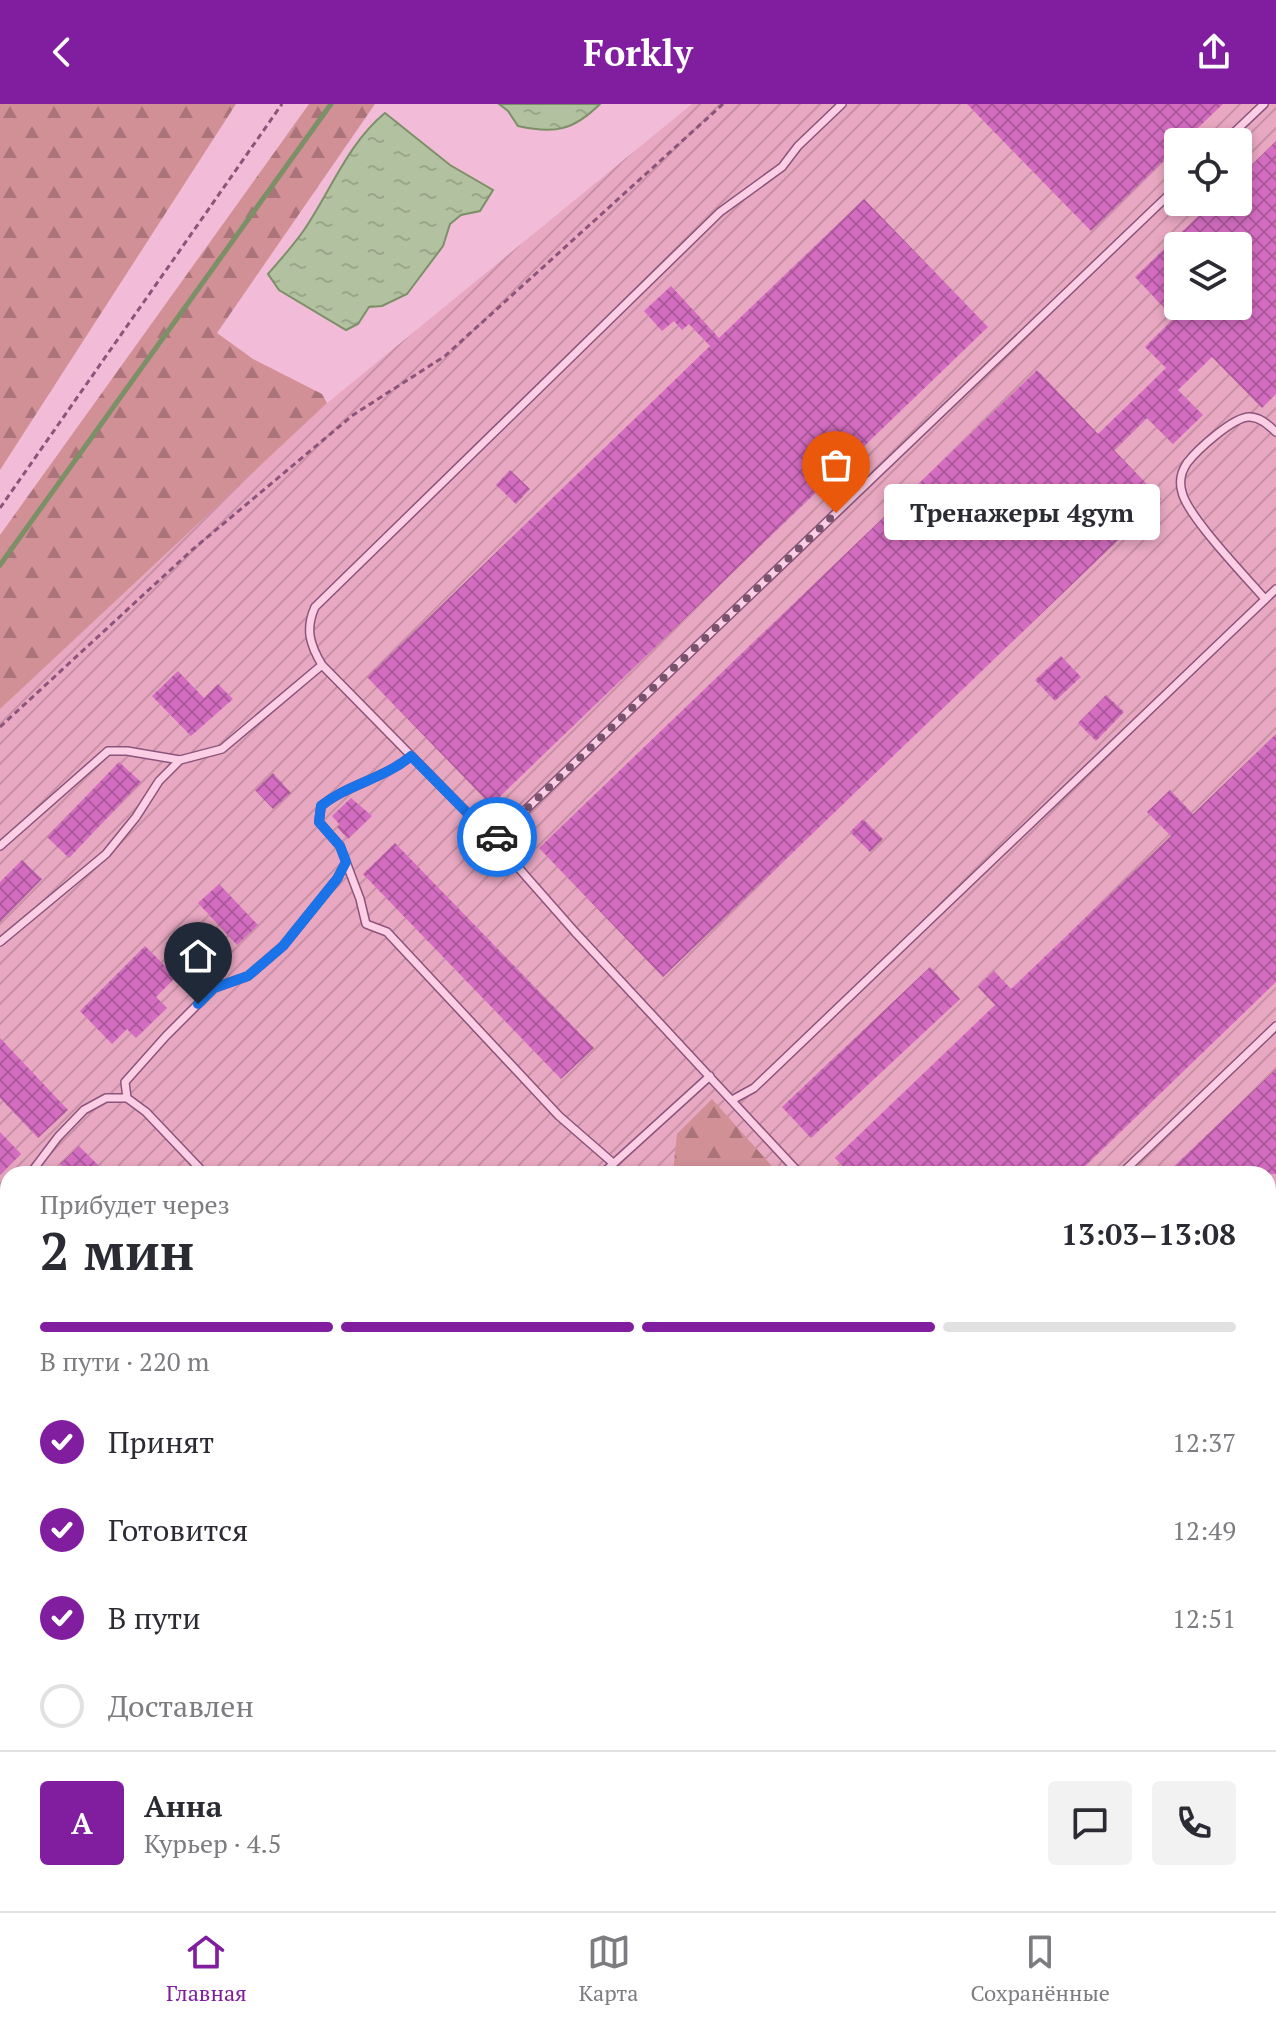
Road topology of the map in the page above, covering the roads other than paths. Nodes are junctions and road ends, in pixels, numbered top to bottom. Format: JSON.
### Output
{"nodes":[{"id":1,"x":842,"y":104,"type":"edge"},
{"id":2,"x":1264,"y":104,"type":"edge"},
{"id":3,"x":1239,"y":128,"type":"edge"},
{"id":4,"x":1164,"y":199,"type":"edge"},
{"id":5,"x":1276,"y":432,"type":"edge"},
{"id":6,"x":1276,"y":589,"type":"edge"},
{"id":7,"x":1265,"y":599,"type":"junction"},
{"id":8,"x":322,"y":665,"type":"junction"},
{"id":9,"x":411,"y":756,"type":"junction"},
{"id":10,"x":180,"y":760,"type":"junction"},
{"id":11,"x":494,"y":840,"type":"junction"},
{"id":12,"x":0,"y":846,"type":"edge"},
{"id":13,"x":346,"y":862,"type":"junction"},
{"id":14,"x":0,"y":942,"type":"edge"},
{"id":15,"x":1276,"y":1026,"type":"edge"},
{"id":16,"x":710,"y":1076,"type":"junction"},
{"id":17,"x":127,"y":1098,"type":"junction"},
{"id":18,"x":732,"y":1100,"type":"junction"},
{"id":19,"x":613,"y":1163,"type":"junction"},
{"id":20,"x":36,"y":1166,"type":"edge"},
{"id":21,"x":197,"y":1166,"type":"edge"},
{"id":22,"x":610,"y":1166,"type":"edge"},
{"id":23,"x":793,"y":1166,"type":"edge"},
{"id":24,"x":1129,"y":1166,"type":"edge"}],
"edges":[{"from":1,"to":8,"type":"lane"},
{"from":2,"to":3,"type":"lane"},
{"from":4,"to":11,"type":"lane"},
{"from":5,"to":7,"type":"lane"},
{"from":6,"to":7,"type":"lane"},
{"from":7,"to":18,"type":"lane"},
{"from":8,"to":9,"type":"lane"},
{"from":8,"to":10,"type":"lane"},
{"from":9,"to":11,"type":"lane"},
{"from":9,"to":13,"type":"lane"},
{"from":10,"to":12,"type":"lane"},
{"from":10,"to":14,"type":"lane"},
{"from":11,"to":16,"type":"lane"},
{"from":13,"to":17,"type":"lane"},
{"from":13,"to":19,"type":"lane"},
{"from":15,"to":24,"type":"lane"},
{"from":16,"to":18,"type":"lane"},
{"from":16,"to":19,"type":"lane"},
{"from":17,"to":20,"type":"lane"},
{"from":17,"to":21,"type":"lane"},
{"from":18,"to":23,"type":"lane"},
{"from":19,"to":22,"type":"lane"}]}
